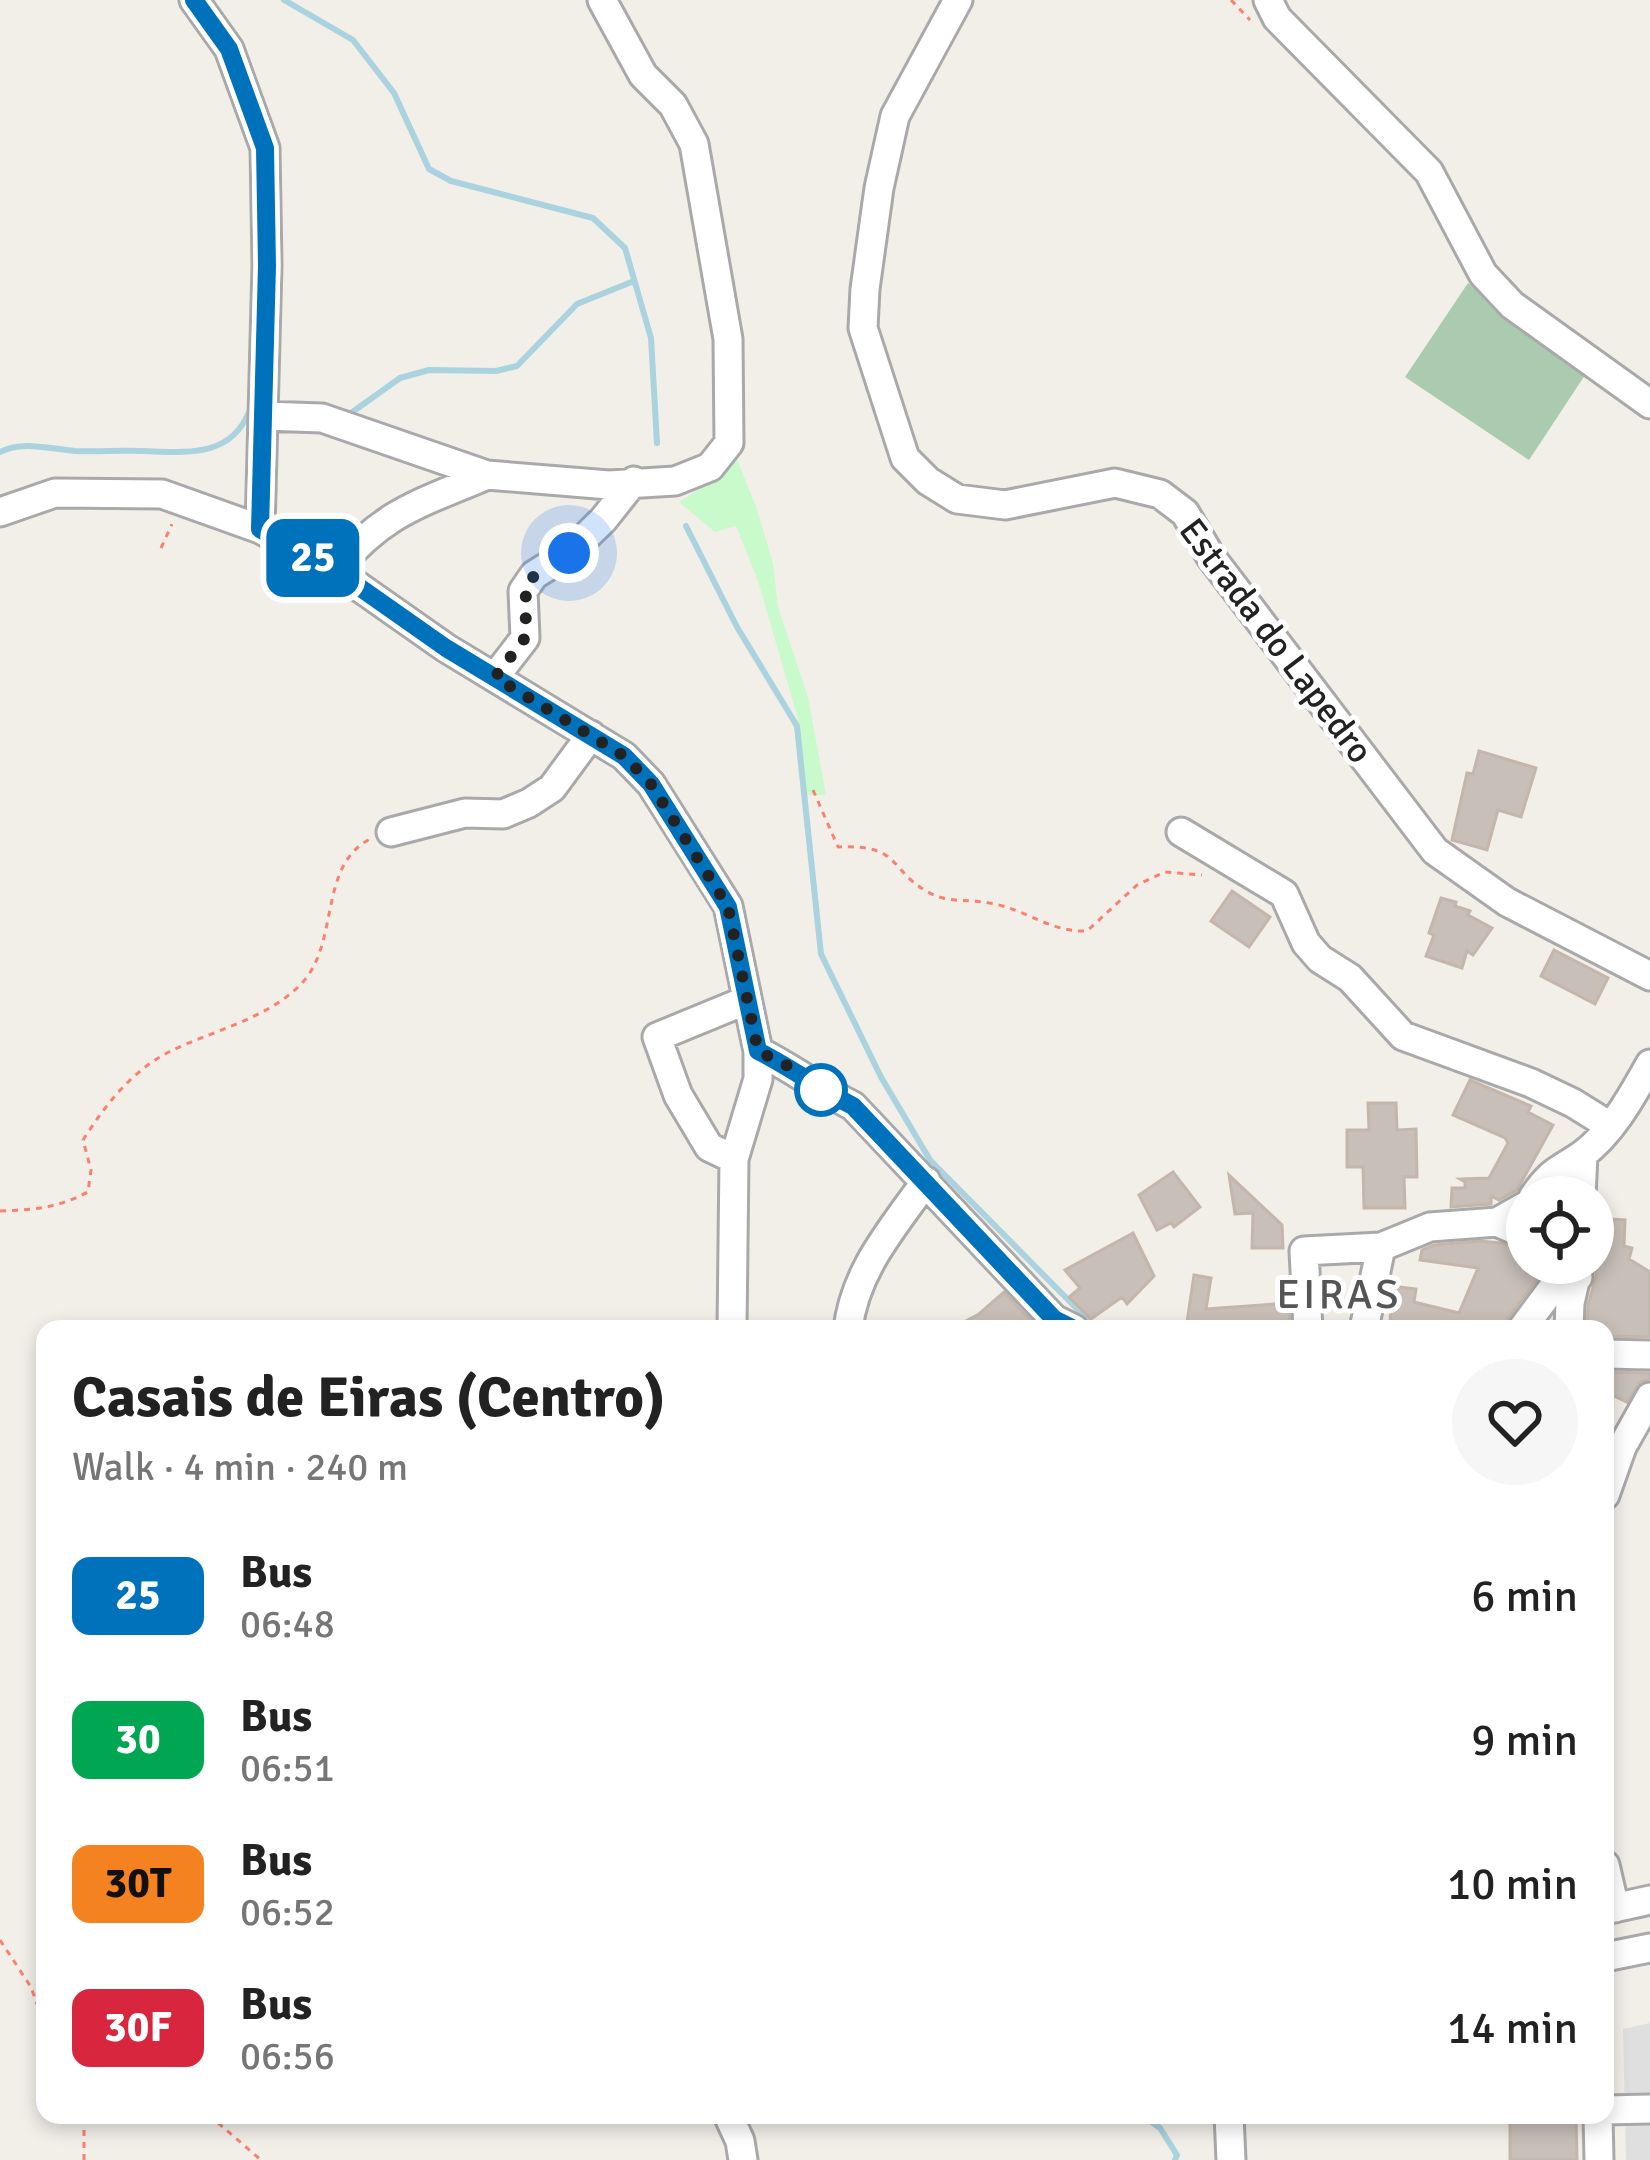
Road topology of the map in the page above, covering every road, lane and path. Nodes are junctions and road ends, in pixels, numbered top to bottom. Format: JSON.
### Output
{"nodes":[{"id":1,"x":194,"y":0,"type":"edge"},
{"id":2,"x":602,"y":0,"type":"edge"},
{"id":3,"x":958,"y":0,"type":"edge"},
{"id":4,"x":1268,"y":0,"type":"edge"},
{"id":5,"x":1650,"y":404,"type":"edge"},
{"id":6,"x":264,"y":416,"type":"junction"},
{"id":7,"x":487,"y":475,"type":"junction"},
{"id":8,"x":634,"y":481,"type":"junction"},
{"id":9,"x":184,"y":500,"type":"junction"},
{"id":10,"x":0,"y":512,"type":"edge"},
{"id":11,"x":260,"y":529,"type":"junction"},
{"id":12,"x":160,"y":548,"type":"dead end"},
{"id":13,"x":335,"y":570,"type":"junction"},
{"id":14,"x":495,"y":677,"type":"junction"},
{"id":15,"x":591,"y":736,"type":"junction"},
{"id":16,"x":813,"y":790,"type":"dead end"},
{"id":17,"x":391,"y":832,"type":"joint"},
{"id":18,"x":1181,"y":832,"type":"dead end"},
{"id":19,"x":1245,"y":870,"type":"junction"},
{"id":20,"x":1650,"y":976,"type":"edge"},
{"id":21,"x":747,"y":1000,"type":"junction"},
{"id":22,"x":758,"y":1051,"type":"junction"},
{"id":23,"x":1650,"y":1064,"type":"edge"},
{"id":24,"x":758,"y":1079,"type":"junction"},
{"id":25,"x":812,"y":1086,"type":"junction"},
{"id":26,"x":1610,"y":1126,"type":"junction"},
{"id":27,"x":1583,"y":1154,"type":"junction"},
{"id":28,"x":734,"y":1159,"type":"junction"},
{"id":29,"x":1548,"y":1176,"type":"edge"},
{"id":30,"x":1582,"y":1176,"type":"edge"},
{"id":31,"x":926,"y":1181,"type":"junction"},
{"id":32,"x":0,"y":1211,"type":"edge"},
{"id":33,"x":1506,"y":1217,"type":"edge"},
{"id":34,"x":1497,"y":1222,"type":"junction"},
{"id":35,"x":1506,"y":1226,"type":"edge"},
{"id":36,"x":1381,"y":1247,"type":"junction"},
{"id":37,"x":1559,"y":1284,"type":"edge"},
{"id":38,"x":1575,"y":1284,"type":"edge"},
{"id":39,"x":732,"y":1320,"type":"edge"},
{"id":40,"x":849,"y":1320,"type":"edge"},
{"id":41,"x":1056,"y":1320,"type":"edge"},
{"id":42,"x":1308,"y":1320,"type":"edge"},
{"id":43,"x":1366,"y":1320,"type":"edge"},
{"id":44,"x":1530,"y":1320,"type":"edge"},
{"id":45,"x":1569,"y":1320,"type":"edge"},
{"id":46,"x":1614,"y":1354,"type":"edge"},
{"id":47,"x":1650,"y":1355,"type":"edge"},
{"id":48,"x":1650,"y":1397,"type":"edge"},
{"id":49,"x":1614,"y":1470,"type":"edge"},
{"id":50,"x":1650,"y":1900,"type":"edge"},
{"id":51,"x":1614,"y":1908,"type":"edge"},
{"id":52,"x":0,"y":1940,"type":"edge"},
{"id":53,"x":1650,"y":1948,"type":"edge"},
{"id":54,"x":1614,"y":1956,"type":"edge"},
{"id":55,"x":36,"y":2001,"type":"edge"},
{"id":56,"x":1650,"y":2109,"type":"edge"},
{"id":57,"x":1614,"y":2111,"type":"edge"},
{"id":58,"x":84,"y":2124,"type":"edge"},
{"id":59,"x":219,"y":2124,"type":"edge"},
{"id":60,"x":732,"y":2124,"type":"edge"},
{"id":61,"x":1229,"y":2124,"type":"edge"},
{"id":62,"x":1600,"y":2124,"type":"edge"},
{"id":63,"x":84,"y":2160,"type":"edge"},
{"id":64,"x":261,"y":2160,"type":"edge"},
{"id":65,"x":743,"y":2160,"type":"edge"},
{"id":66,"x":1231,"y":2160,"type":"edge"},
{"id":67,"x":1599,"y":2160,"type":"edge"}],
"edges":[{"from":1,"to":6,"type":"street"},
{"from":2,"to":8,"type":"street"},
{"from":3,"to":20,"type":"street","name":"Estrada do Lapedro"},
{"from":4,"to":5,"type":"street"},
{"from":6,"to":7,"type":"street"},
{"from":6,"to":11,"type":"street"},
{"from":7,"to":8,"type":"street"},
{"from":7,"to":13,"type":"street"},
{"from":8,"to":14,"type":"street"},
{"from":9,"to":10,"type":"street"},
{"from":9,"to":11,"type":"street"},
{"from":9,"to":12,"type":"path"},
{"from":11,"to":13,"type":"street"},
{"from":13,"to":14,"type":"street"},
{"from":14,"to":15,"type":"street"},
{"from":15,"to":17,"type":"street"},
{"from":15,"to":21,"type":"street"},
{"from":16,"to":19,"type":"path"},
{"from":17,"to":32,"type":"path"},
{"from":18,"to":19,"type":"street"},
{"from":19,"to":26,"type":"street"},
{"from":21,"to":22,"type":"street"},
{"from":21,"to":28,"type":"street"},
{"from":22,"to":24,"type":"street"},
{"from":22,"to":25,"type":"street"},
{"from":23,"to":26,"type":"street"},
{"from":24,"to":25,"type":"street"},
{"from":24,"to":28,"type":"street"},
{"from":25,"to":31,"type":"street"},
{"from":26,"to":27,"type":"street"},
{"from":27,"to":29,"type":"street"},
{"from":27,"to":30,"type":"street"},
{"from":28,"to":39,"type":"street"},
{"from":31,"to":40,"type":"street"},
{"from":31,"to":41,"type":"street"},
{"from":33,"to":34,"type":"street"},
{"from":34,"to":35,"type":"street"},
{"from":34,"to":36,"type":"street"},
{"from":36,"to":42,"type":"street"},
{"from":36,"to":43,"type":"street"},
{"from":37,"to":44,"type":"street"},
{"from":38,"to":45,"type":"street"},
{"from":46,"to":47,"type":"street"},
{"from":48,"to":49,"type":"street"},
{"from":50,"to":51,"type":"street"},
{"from":52,"to":55,"type":"path"},
{"from":53,"to":54,"type":"street"},
{"from":56,"to":57,"type":"street"},
{"from":58,"to":63,"type":"path"},
{"from":59,"to":64,"type":"path"},
{"from":60,"to":65,"type":"street"},
{"from":61,"to":66,"type":"street"},
{"from":62,"to":67,"type":"street"}]}
